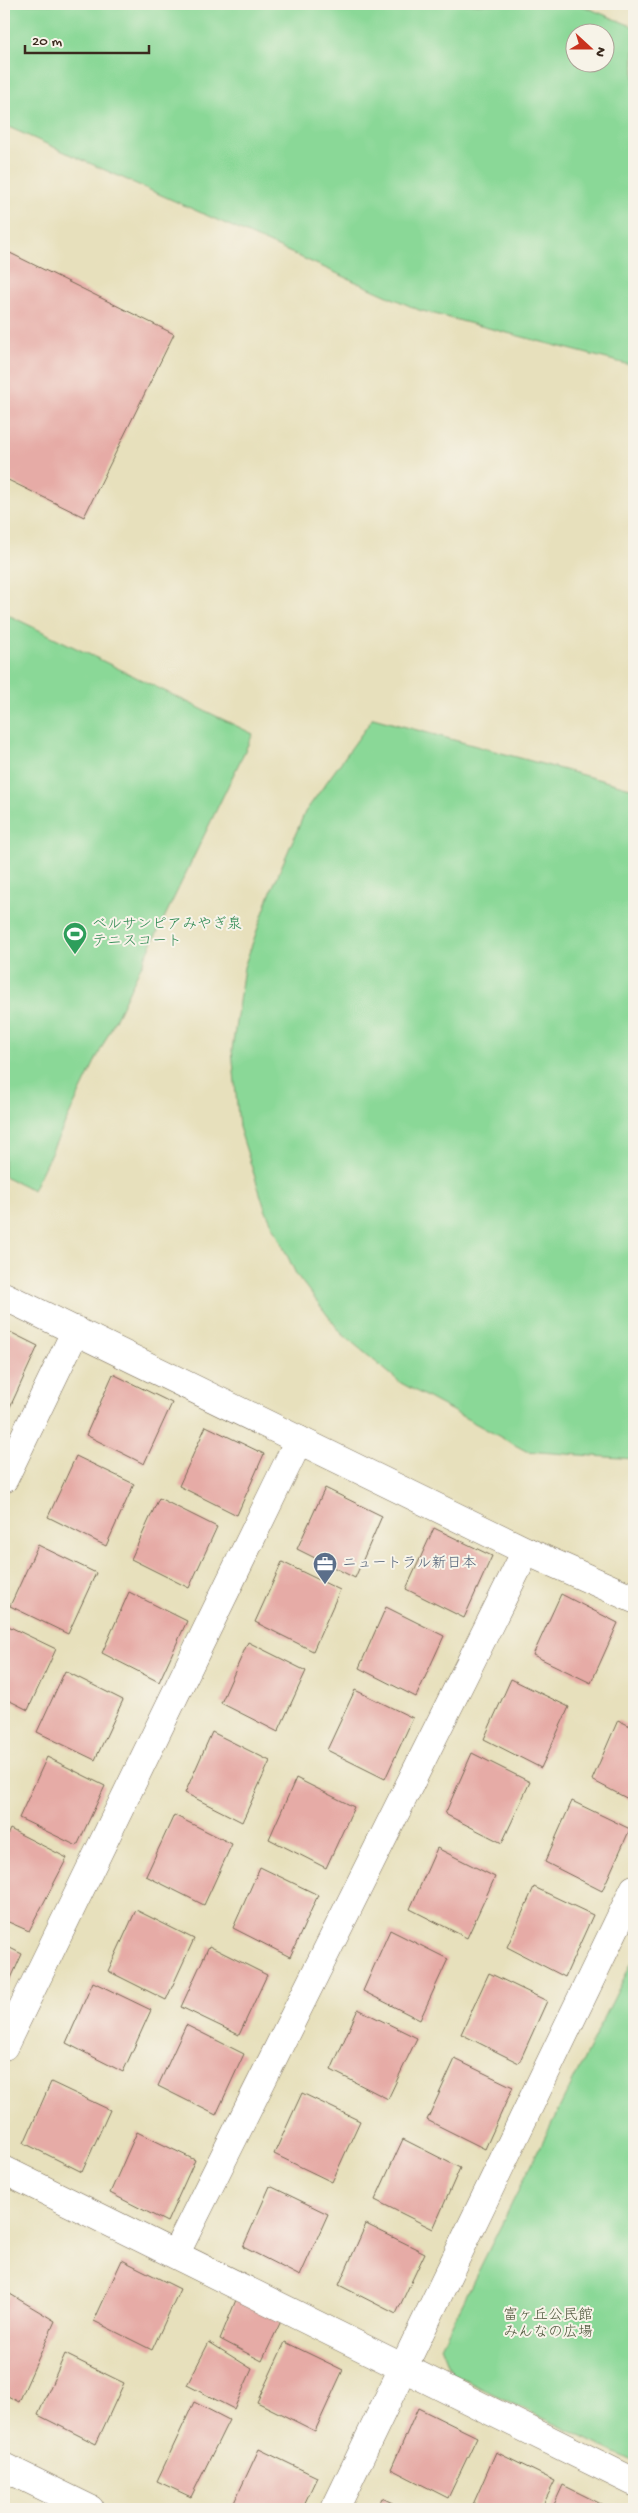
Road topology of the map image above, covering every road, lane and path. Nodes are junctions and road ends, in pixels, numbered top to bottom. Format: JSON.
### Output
{"nodes":[{"id":1,"x":4,"y":1296,"type":"edge"},
{"id":2,"x":76,"y":1330,"type":"junction"},
{"id":3,"x":299,"y":1440,"type":"junction"},
{"id":4,"x":4,"y":1479,"type":"edge"},
{"id":5,"x":526,"y":1551,"type":"junction"},
{"id":6,"x":634,"y":1599,"type":"edge"},
{"id":7,"x":634,"y":1889,"type":"edge"},
{"id":8,"x":4,"y":2046,"type":"edge"},
{"id":9,"x":4,"y":2170,"type":"edge"},
{"id":10,"x":176,"y":2253,"type":"junction"},
{"id":11,"x":402,"y":2368,"type":"junction"},
{"id":12,"x":4,"y":2467,"type":"edge"},
{"id":13,"x":634,"y":2482,"type":"edge"},
{"id":14,"x":90,"y":2509,"type":"edge"},
{"id":15,"x":335,"y":2509,"type":"edge"}],
"edges":[{"from":1,"to":2,"type":"street"},
{"from":2,"to":3,"type":"street"},
{"from":2,"to":4,"type":"street"},
{"from":3,"to":5,"type":"street"},
{"from":3,"to":8,"type":"street"},
{"from":5,"to":6,"type":"street"},
{"from":5,"to":10,"type":"street"},
{"from":7,"to":11,"type":"street"},
{"from":9,"to":10,"type":"street"},
{"from":10,"to":11,"type":"street"},
{"from":11,"to":13,"type":"street"},
{"from":11,"to":15,"type":"street"},
{"from":12,"to":14,"type":"street"}]}
